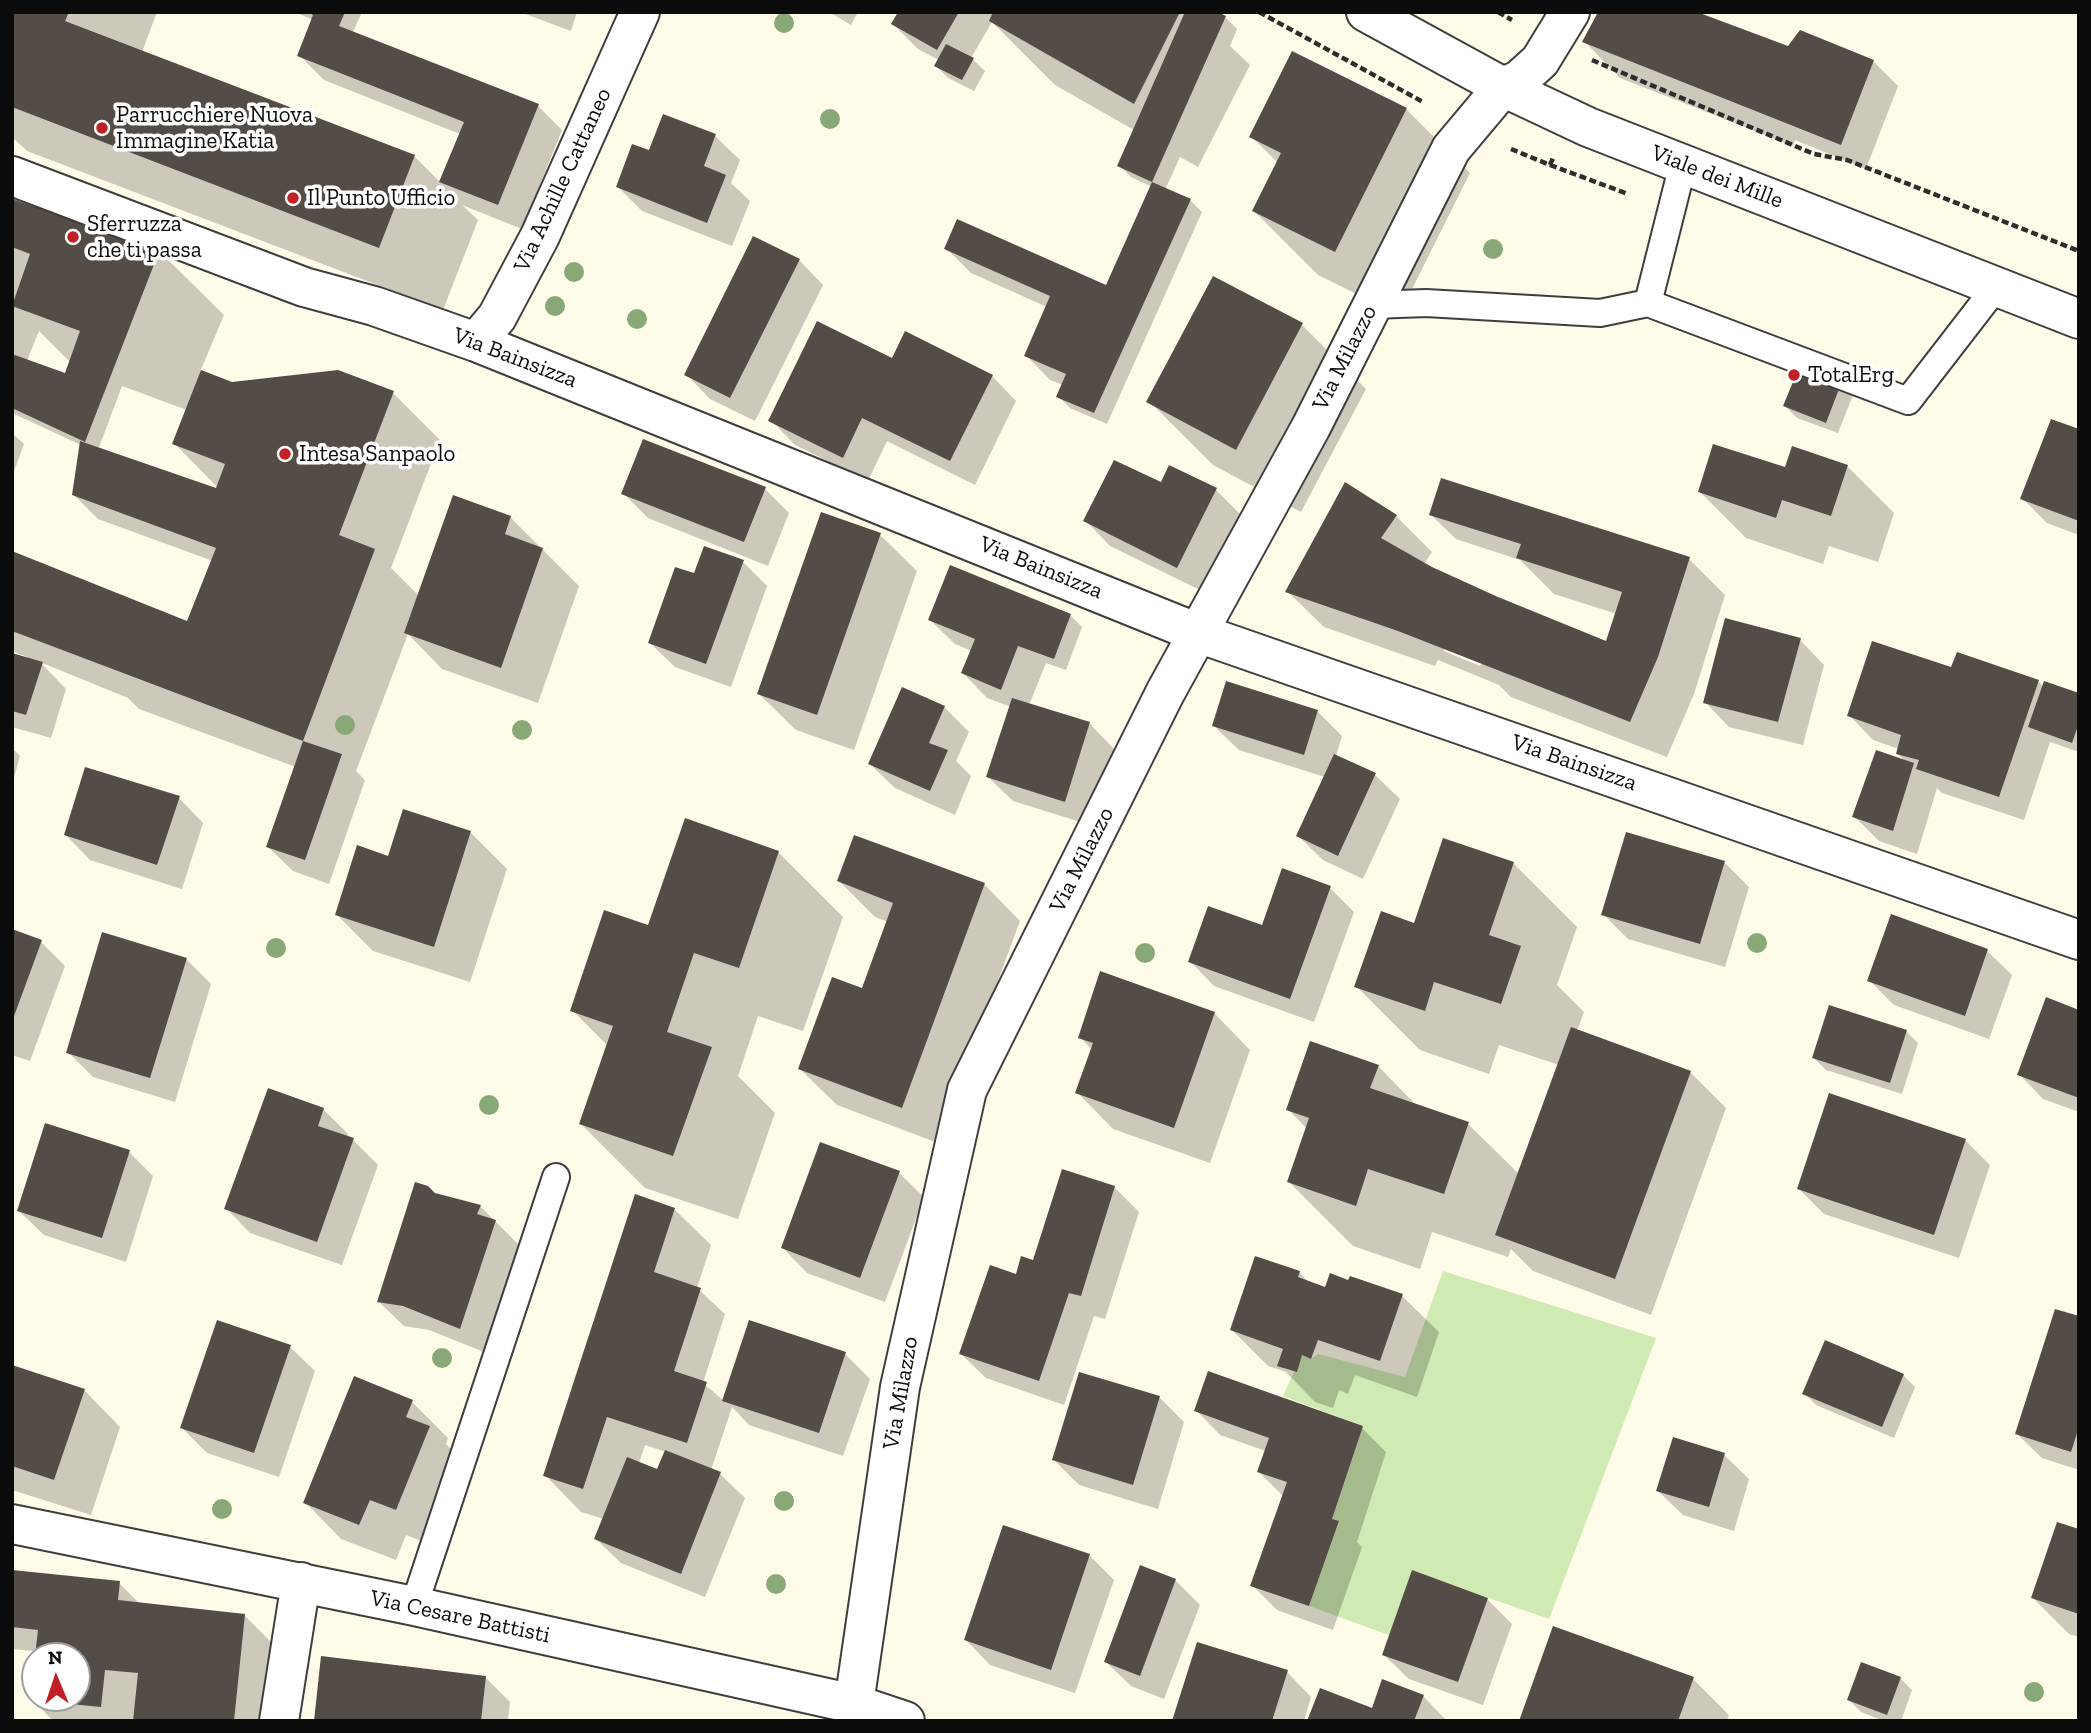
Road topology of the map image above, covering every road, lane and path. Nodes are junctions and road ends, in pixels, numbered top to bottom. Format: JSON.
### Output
{"nodes":[{"id":1,"x":640,"y":12,"type":"edge"},
{"id":2,"x":1259,"y":12,"type":"edge"},
{"id":3,"x":1366,"y":12,"type":"edge"},
{"id":4,"x":1498,"y":12,"type":"edge"},
{"id":5,"x":1561,"y":27,"type":"edge"},
{"id":6,"x":1503,"y":87,"type":"junction"},
{"id":7,"x":1423,"y":102,"type":"dead end"},
{"id":8,"x":1508,"y":147,"type":"dead end"},
{"id":9,"x":1556,"y":150,"type":"dead end"},
{"id":10,"x":1683,"y":164,"type":"junction"},
{"id":11,"x":12,"y":176,"type":"edge"},
{"id":12,"x":2079,"y":251,"type":"edge"},
{"id":13,"x":1996,"y":287,"type":"junction"},
{"id":14,"x":1648,"y":303,"type":"junction"},
{"id":15,"x":1372,"y":305,"type":"junction"},
{"id":16,"x":2079,"y":319,"type":"edge"},
{"id":17,"x":476,"y":342,"type":"junction"},
{"id":18,"x":1198,"y":633,"type":"junction"},
{"id":19,"x":2079,"y":940,"type":"edge"},
{"id":20,"x":556,"y":1177,"type":"dead end"},
{"id":21,"x":12,"y":1524,"type":"edge"},
{"id":22,"x":301,"y":1583,"type":"junction"},
{"id":23,"x":414,"y":1606,"type":"junction"},
{"id":24,"x":854,"y":1704,"type":"junction"},
{"id":25,"x":279,"y":1721,"type":"edge"},
{"id":26,"x":905,"y":1721,"type":"edge"}],
"edges":[{"from":1,"to":17,"type":"street","name":"Via Achille Cattaneo"},
{"from":2,"to":7,"type":"path"},
{"from":3,"to":6,"type":"street","name":"Viale dei Mille"},
{"from":4,"to":5,"type":"path"},
{"from":5,"to":6,"type":"street","name":"Via Milazzo"},
{"from":5,"to":12,"type":"path"},
{"from":6,"to":10,"type":"street","name":"Viale dei Mille"},
{"from":6,"to":15,"type":"street","name":"Via Milazzo"},
{"from":8,"to":9,"type":"path"},
{"from":10,"to":13,"type":"street","name":"Viale dei Mille"},
{"from":10,"to":14,"type":"lane"},
{"from":11,"to":17,"type":"street","name":"Via Bainsizza"},
{"from":13,"to":14,"type":"lane"},
{"from":13,"to":16,"type":"street","name":"Viale dei Mille"},
{"from":14,"to":15,"type":"lane"},
{"from":15,"to":18,"type":"street","name":"Via Milazzo"},
{"from":17,"to":18,"type":"street","name":"Via Bainsizza"},
{"from":18,"to":19,"type":"street","name":"Via Bainsizza"},
{"from":18,"to":24,"type":"street","name":"Via Milazzo"},
{"from":20,"to":23,"type":"lane"},
{"from":21,"to":22,"type":"street","name":"Via Cesare Battisti"},
{"from":22,"to":23,"type":"street","name":"Via Cesare Battisti"},
{"from":22,"to":25,"type":"street"},
{"from":23,"to":24,"type":"street","name":"Via Cesare Battisti"},
{"from":24,"to":26,"type":"street","name":"Via Cesare Battisti"}]}
